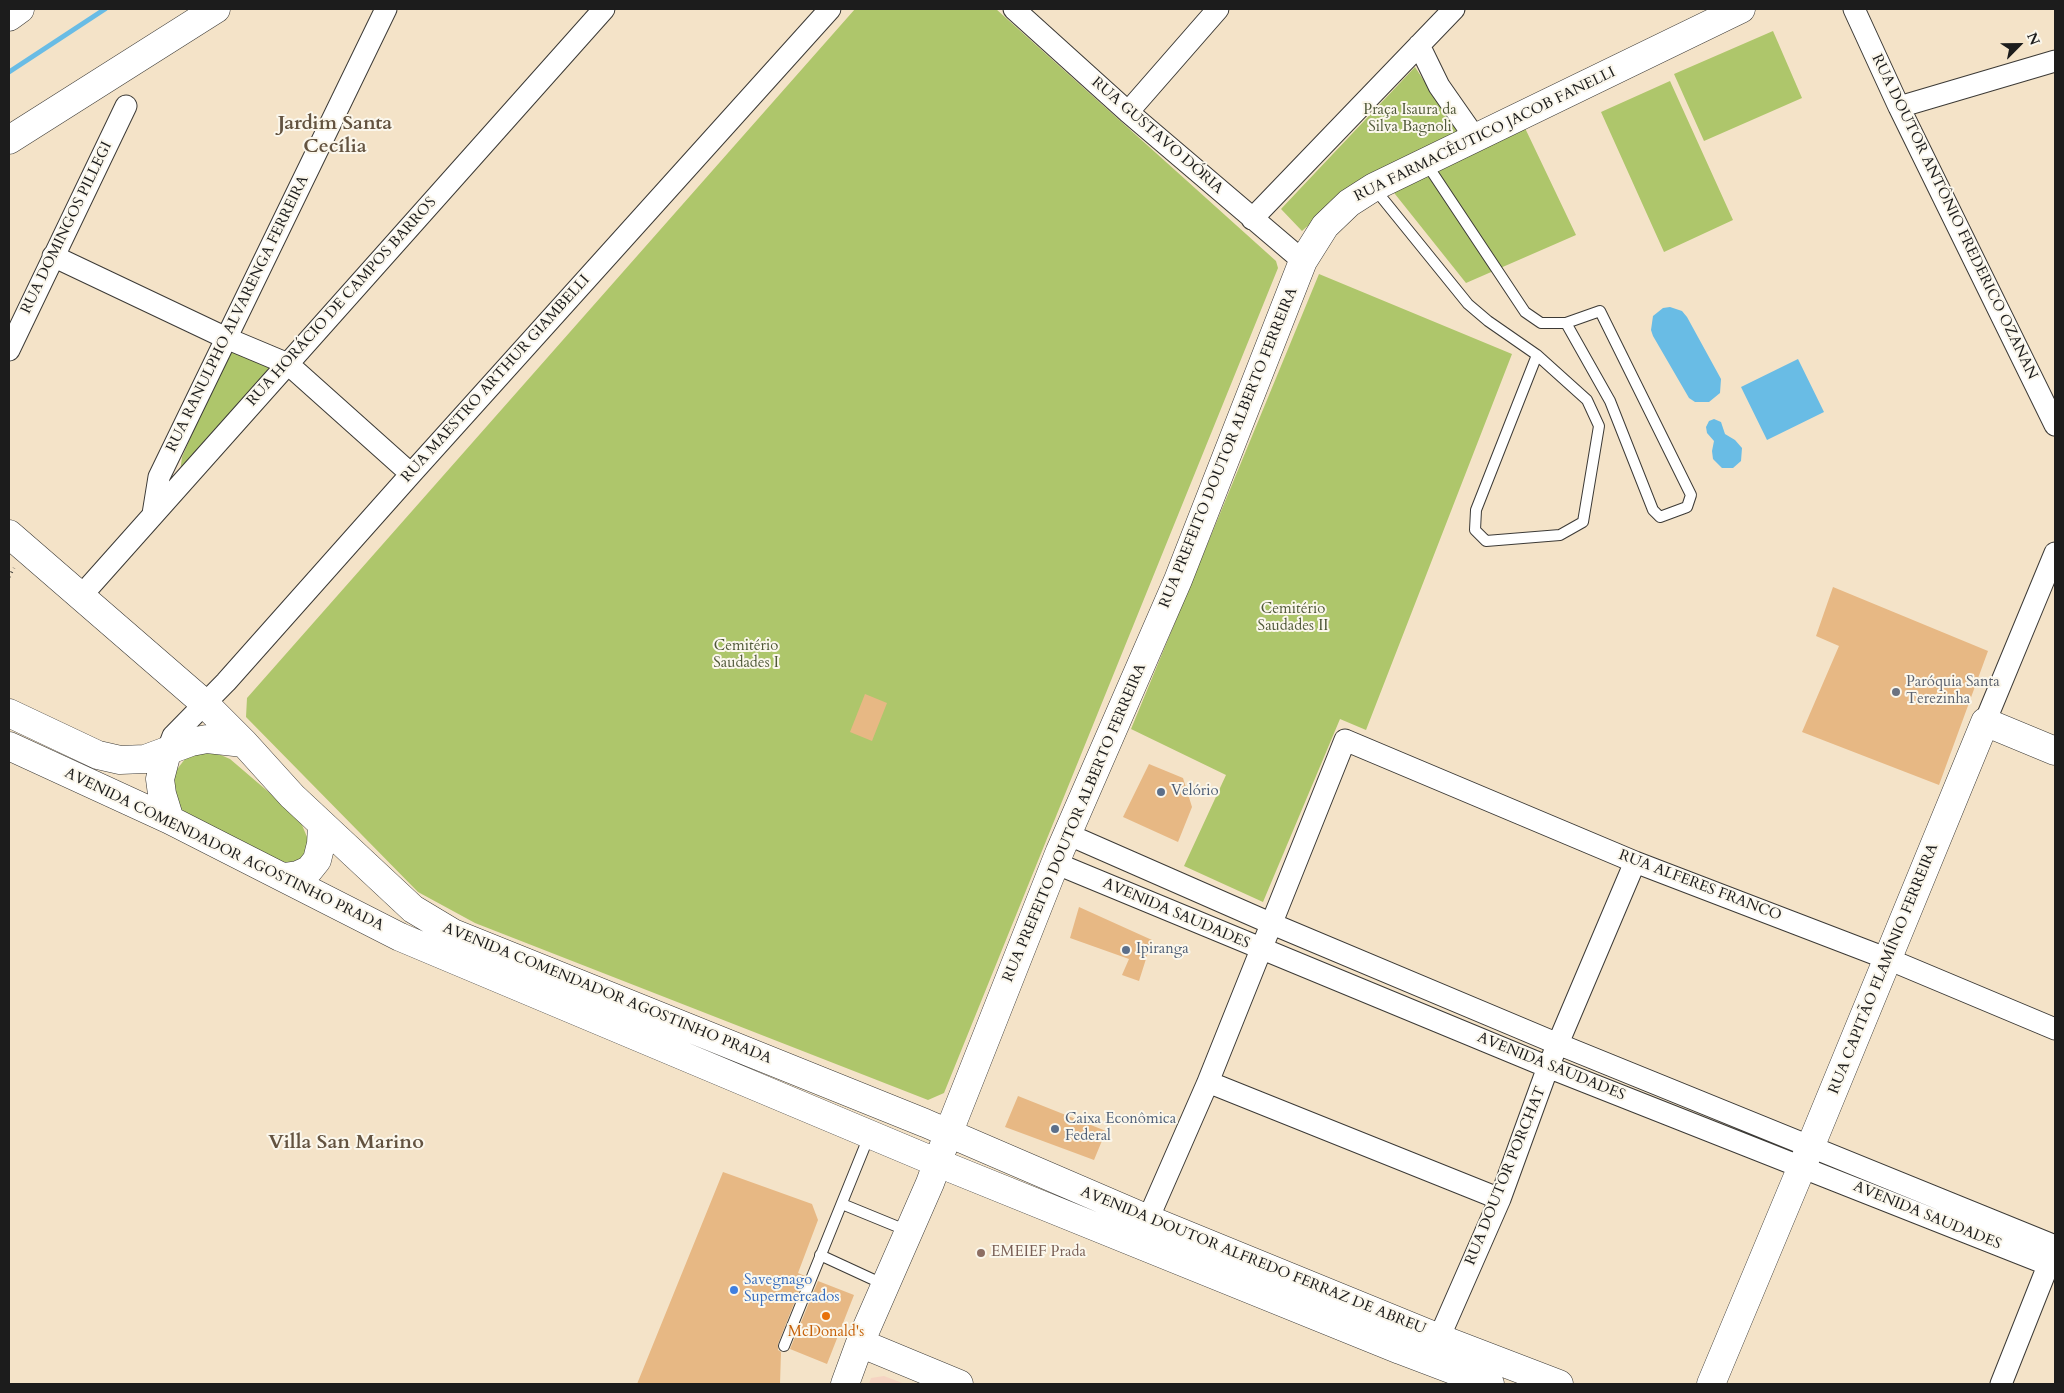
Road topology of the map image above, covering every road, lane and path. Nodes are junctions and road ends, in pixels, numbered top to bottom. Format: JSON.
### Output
{"nodes":[{"id":1,"x":20,"y":9,"type":"edge"},
{"id":2,"x":216,"y":9,"type":"edge"},
{"id":3,"x":386,"y":9,"type":"edge"},
{"id":4,"x":604,"y":9,"type":"edge"},
{"id":5,"x":830,"y":9,"type":"edge"},
{"id":6,"x":1014,"y":9,"type":"edge"},
{"id":7,"x":1218,"y":9,"type":"edge"},
{"id":8,"x":1454,"y":9,"type":"edge"},
{"id":9,"x":1741,"y":9,"type":"edge"},
{"id":10,"x":1854,"y":9,"type":"edge"},
{"id":11,"x":9,"y":17,"type":"edge"},
{"id":12,"x":1419,"y":45,"type":"junction"},
{"id":13,"x":2055,"y":61,"type":"edge"},
{"id":14,"x":126,"y":106,"type":"dead end"},
{"id":15,"x":1900,"y":107,"type":"junction"},
{"id":16,"x":1128,"y":112,"type":"junction"},
{"id":17,"x":1476,"y":139,"type":"junction"},
{"id":18,"x":9,"y":140,"type":"edge"},
{"id":19,"x":1426,"y":162,"type":"junction"},
{"id":20,"x":1374,"y":187,"type":"junction"},
{"id":21,"x":1252,"y":219,"type":"junction"},
{"id":22,"x":53,"y":256,"type":"junction"},
{"id":23,"x":1303,"y":261,"type":"junction"},
{"id":24,"x":1566,"y":323,"type":"junction"},
{"id":25,"x":226,"y":338,"type":"junction"},
{"id":26,"x":9,"y":350,"type":"edge"},
{"id":27,"x":1537,"y":355,"type":"junction"},
{"id":28,"x":288,"y":364,"type":"junction"},
{"id":29,"x":2055,"y":425,"type":"edge"},
{"id":30,"x":411,"y":474,"type":"junction"},
{"id":31,"x":153,"y":514,"type":"junction"},
{"id":32,"x":9,"y":534,"type":"edge"},
{"id":33,"x":2055,"y":553,"type":"edge"},
{"id":34,"x":81,"y":596,"type":"junction"},
{"id":35,"x":204,"y":703,"type":"junction"},
{"id":36,"x":9,"y":713,"type":"edge"},
{"id":37,"x":1985,"y":722,"type":"junction"},
{"id":38,"x":244,"y":743,"type":"junction"},
{"id":39,"x":9,"y":746,"type":"edge"},
{"id":40,"x":2055,"y":751,"type":"edge"},
{"id":41,"x":167,"y":752,"type":"junction"},
{"id":42,"x":170,"y":820,"type":"junction"},
{"id":43,"x":322,"y":825,"type":"junction"},
{"id":44,"x":1068,"y":834,"type":"junction"},
{"id":45,"x":1636,"y":862,"type":"junction"},
{"id":46,"x":1055,"y":863,"type":"junction"},
{"id":47,"x":284,"y":877,"type":"junction"},
{"id":48,"x":1270,"y":923,"type":"junction"},
{"id":49,"x":1260,"y":949,"type":"junction"},
{"id":50,"x":1888,"y":959,"type":"junction"},
{"id":51,"x":2055,"y":1030,"type":"edge"},
{"id":52,"x":1558,"y":1044,"type":"junction"},
{"id":53,"x":1548,"y":1067,"type":"junction"},
{"id":54,"x":1208,"y":1082,"type":"junction"},
{"id":55,"x":948,"y":1134,"type":"junction"},
{"id":56,"x":870,"y":1135,"type":"junction"},
{"id":57,"x":1806,"y":1156,"type":"junction"},
{"id":58,"x":938,"y":1163,"type":"junction"},
{"id":59,"x":1500,"y":1199,"type":"junction"},
{"id":60,"x":842,"y":1204,"type":"junction"},
{"id":61,"x":1148,"y":1219,"type":"junction"},
{"id":62,"x":908,"y":1232,"type":"junction"},
{"id":63,"x":820,"y":1255,"type":"junction"},
{"id":64,"x":2054,"y":1256,"type":"edge"},
{"id":65,"x":885,"y":1285,"type":"junction"},
{"id":66,"x":1439,"y":1338,"type":"junction"},
{"id":67,"x":860,"y":1343,"type":"junction"},
{"id":68,"x":784,"y":1346,"type":"dead end"},
{"id":69,"x":1400,"y":1350,"type":"junction"},
{"id":70,"x":845,"y":1384,"type":"edge"},
{"id":71,"x":959,"y":1384,"type":"edge"},
{"id":72,"x":1490,"y":1384,"type":"edge"},
{"id":73,"x":1559,"y":1384,"type":"edge"},
{"id":74,"x":1710,"y":1384,"type":"edge"},
{"id":75,"x":2002,"y":1384,"type":"edge"}],
"edges":[{"from":1,"to":11,"type":"main road"},
{"from":2,"to":18,"type":"main road"},
{"from":3,"to":25,"type":"street","name":"RUA RANULPHO ALVARENGA FERREIRA"},
{"from":4,"to":28,"type":"street","name":"RUA HORÁCIO DE CAMPOS BARROS"},
{"from":5,"to":30,"type":"street","name":"RUA MAESTRO ARTHUR GIAMBELLI"},
{"from":6,"to":16,"type":"street","name":"RUA GUSTAVO DÓRIA"},
{"from":7,"to":16,"type":"street"},
{"from":8,"to":12,"type":"street"},
{"from":9,"to":17,"type":"main road","name":"RUA FARMACÊUTICO JACOB FANELLI"},
{"from":10,"to":15,"type":"street","name":"RUA DOUTOR ANTÔNIO FREDERICO OZANAN"},
{"from":12,"to":17,"type":"street"},
{"from":12,"to":21,"type":"street"},
{"from":13,"to":15,"type":"street"},
{"from":14,"to":22,"type":"street","name":"RUA DOMINGOS PILLEGI"},
{"from":15,"to":29,"type":"street","name":"RUA DOUTOR ANTÔNIO FREDERICO OZANAN"},
{"from":16,"to":21,"type":"street","name":"RUA GUSTAVO DÓRIA"},
{"from":17,"to":19,"type":"main road","name":"RUA FARMACÊUTICO JACOB FANELLI"},
{"from":19,"to":20,"type":"main road","name":"RUA FARMACÊUTICO JACOB FANELLI"},
{"from":19,"to":24,"type":"lane"},
{"from":20,"to":23,"type":"main road","name":"RUA FARMACÊUTICO JACOB FANELLI"},
{"from":20,"to":27,"type":"lane"},
{"from":21,"to":23,"type":"street","name":"RUA GUSTAVO DÓRIA"},
{"from":22,"to":25,"type":"street"},
{"from":22,"to":26,"type":"street","name":"RUA DOMINGOS PILLEGI"},
{"from":23,"to":44,"type":"main road","name":"RUA PREFEITO DOUTOR ALBERTO FERREIRA"},
{"from":24,"to":24,"type":"lane"},
{"from":25,"to":28,"type":"street"},
{"from":25,"to":31,"type":"street","name":"RUA RANULPHO ALVARENGA FERREIRA"},
{"from":27,"to":27,"type":"lane"},
{"from":28,"to":30,"type":"street"},
{"from":28,"to":31,"type":"street","name":"RUA HORÁCIO DE CAMPOS BARROS"},
{"from":30,"to":35,"type":"street","name":"RUA MAESTRO ARTHUR GIAMBELLI"},
{"from":31,"to":34,"type":"street","name":"RUA HORÁCIO DE CAMPOS BARROS"},
{"from":32,"to":34,"type":"main road"},
{"from":33,"to":37,"type":"street","name":"RUA CAPITÃO FLAMÍNIO FERREIRA"},
{"from":34,"to":35,"type":"main road"},
{"from":35,"to":38,"type":"main road"},
{"from":35,"to":41,"type":"street","name":"RUA MAESTRO ARTHUR GIAMBELLI"},
{"from":36,"to":41,"type":"main road","name":"AVENIDA COMENDADOR AGOSTINHO PRADA"},
{"from":37,"to":40,"type":"main road"},
{"from":37,"to":50,"type":"main road","name":"RUA CAPITÃO FLAMÍNIO FERREIRA"},
{"from":38,"to":41,"type":"main road","name":"AVENIDA COMENDADOR AGOSTINHO PRADA"},
{"from":38,"to":43,"type":"main road","name":"AVENIDA COMENDADOR AGOSTINHO PRADA"},
{"from":39,"to":42,"type":"main road","name":"AVENIDA COMENDADOR AGOSTINHO PRADA"},
{"from":41,"to":42,"type":"main road"},
{"from":42,"to":47,"type":"main road","name":"AVENIDA COMENDADOR AGOSTINHO PRADA"},
{"from":43,"to":47,"type":"main road"},
{"from":43,"to":55,"type":"main road","name":"AVENIDA COMENDADOR AGOSTINHO PRADA"},
{"from":44,"to":46,"type":"main road","name":"RUA PREFEITO DOUTOR ALBERTO FERREIRA"},
{"from":44,"to":48,"type":"street","name":"AVENIDA SAUDADES"},
{"from":45,"to":48,"type":"street","name":"RUA ALFERES FRANCO"},
{"from":45,"to":50,"type":"street","name":"RUA ALFERES FRANCO"},
{"from":45,"to":52,"type":"street","name":"RUA DOUTOR PORCHAT"},
{"from":46,"to":49,"type":"street","name":"AVENIDA SAUDADES"},
{"from":46,"to":55,"type":"main road","name":"RUA PREFEITO DOUTOR ALBERTO FERREIRA"},
{"from":47,"to":56,"type":"main road","name":"AVENIDA COMENDADOR AGOSTINHO PRADA"},
{"from":48,"to":49,"type":"street"},
{"from":48,"to":52,"type":"street","name":"AVENIDA SAUDADES"},
{"from":49,"to":53,"type":"street","name":"AVENIDA SAUDADES"},
{"from":49,"to":54,"type":"street"},
{"from":50,"to":51,"type":"street","name":"RUA ALFERES FRANCO"},
{"from":50,"to":57,"type":"main road","name":"RUA CAPITÃO FLAMÍNIO FERREIRA"},
{"from":52,"to":53,"type":"street","name":"RUA DOUTOR PORCHAT"},
{"from":52,"to":57,"type":"street","name":"AVENIDA SAUDADES"},
{"from":53,"to":57,"type":"street","name":"AVENIDA SAUDADES"},
{"from":53,"to":59,"type":"street","name":"RUA DOUTOR PORCHAT"},
{"from":54,"to":59,"type":"street"},
{"from":54,"to":61,"type":"street"},
{"from":55,"to":58,"type":"main road","name":"RUA PREFEITO DOUTOR ALBERTO FERREIRA"},
{"from":55,"to":61,"type":"main road","name":"AVENIDA DOUTOR ALFREDO FERRAZ DE ABREU"},
{"from":56,"to":58,"type":"main road","name":"AVENIDA COMENDADOR AGOSTINHO PRADA"},
{"from":56,"to":60,"type":"lane"},
{"from":57,"to":64,"type":"street","name":"AVENIDA SAUDADES"},
{"from":57,"to":74,"type":"main road","name":"RUA CAPITÃO FLAMÍNIO FERREIRA"},
{"from":58,"to":62,"type":"main road","name":"RUA PREFEITO DOUTOR ALBERTO FERREIRA"},
{"from":58,"to":69,"type":"main road","name":"AVENIDA DOUTOR ALFREDO FERRAZ DE ABREU"},
{"from":59,"to":66,"type":"street","name":"RUA DOUTOR PORCHAT"},
{"from":60,"to":62,"type":"lane"},
{"from":60,"to":63,"type":"lane"},
{"from":61,"to":66,"type":"main road","name":"AVENIDA DOUTOR ALFREDO FERRAZ DE ABREU"},
{"from":62,"to":65,"type":"main road","name":"RUA PREFEITO DOUTOR ALBERTO FERREIRA"},
{"from":63,"to":65,"type":"lane"},
{"from":63,"to":68,"type":"lane"},
{"from":64,"to":75,"type":"street"},
{"from":65,"to":67,"type":"main road","name":"RUA PREFEITO DOUTOR ALBERTO FERREIRA"},
{"from":66,"to":69,"type":"street","name":"RUA DOUTOR PORCHAT"},
{"from":66,"to":73,"type":"main road","name":"AVENIDA DOUTOR ALFREDO FERRAZ DE ABREU"},
{"from":67,"to":70,"type":"main road","name":"RUA PREFEITO DOUTOR ALBERTO FERREIRA"},
{"from":67,"to":71,"type":"main road"},
{"from":69,"to":72,"type":"main road","name":"AVENIDA DOUTOR ALFREDO FERRAZ DE ABREU"}]}
